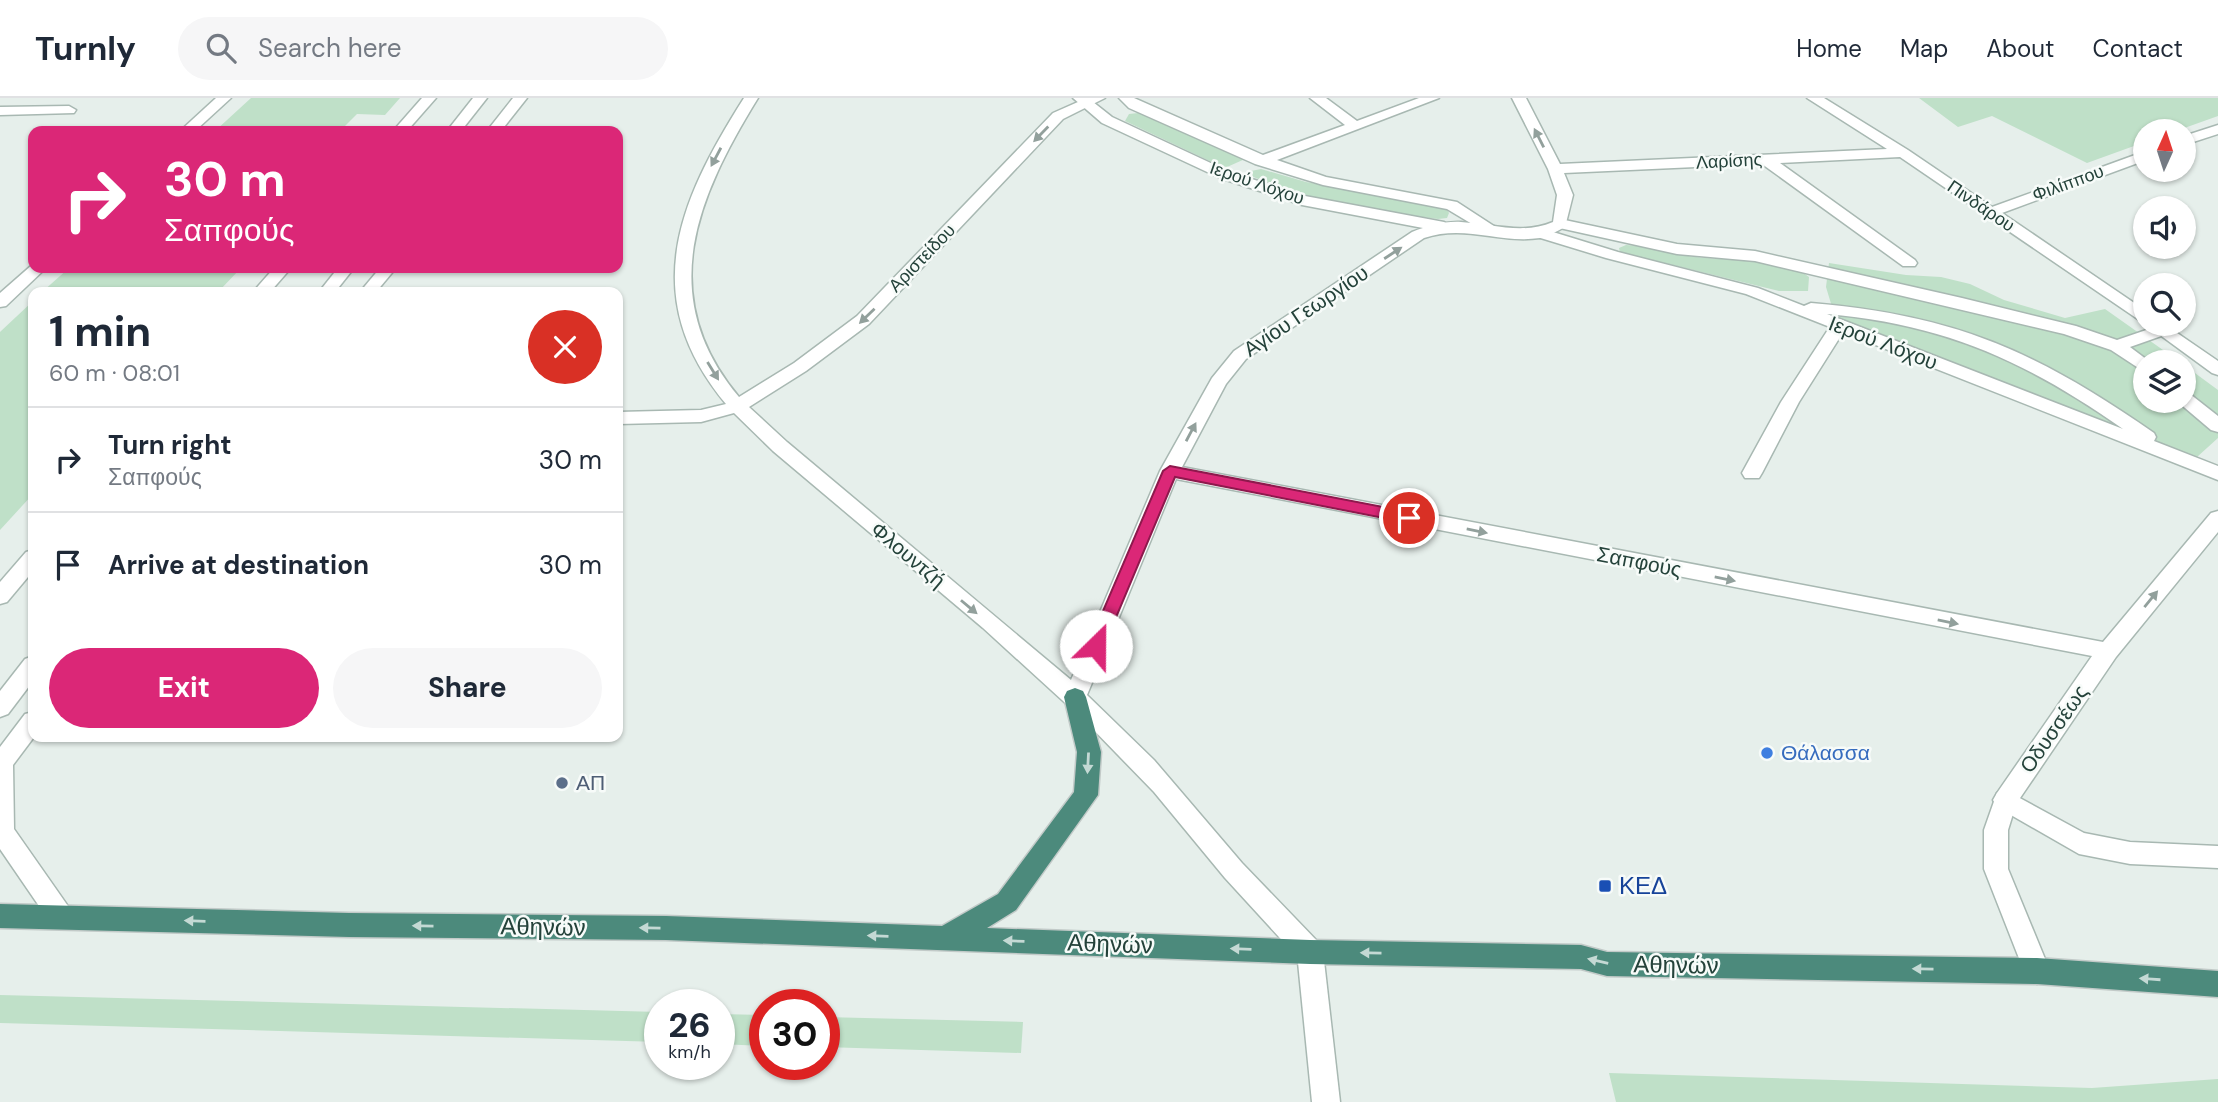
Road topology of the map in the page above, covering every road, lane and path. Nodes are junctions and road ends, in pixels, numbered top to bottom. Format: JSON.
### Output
{"nodes":[{"id":1,"x":224,"y":98,"type":"edge"},
{"id":2,"x":429,"y":98,"type":"edge"},
{"id":3,"x":480,"y":98,"type":"edge"},
{"id":4,"x":520,"y":98,"type":"edge"},
{"id":5,"x":751,"y":98,"type":"edge"},
{"id":6,"x":1126,"y":98,"type":"edge"},
{"id":7,"x":1317,"y":98,"type":"edge"},
{"id":8,"x":1432,"y":98,"type":"edge"},
{"id":9,"x":1519,"y":98,"type":"edge"},
{"id":10,"x":1814,"y":98,"type":"edge"},
{"id":11,"x":1087,"y":99,"type":"edge"},
{"id":12,"x":69,"y":110,"type":"dead end"},
{"id":13,"x":0,"y":111,"type":"edge"},
{"id":14,"x":193,"y":126,"type":"edge"},
{"id":15,"x":404,"y":126,"type":"edge"},
{"id":16,"x":458,"y":126,"type":"edge"},
{"id":17,"x":498,"y":126,"type":"edge"},
{"id":18,"x":1356,"y":126,"type":"junction"},
{"id":19,"x":2218,"y":129,"type":"edge"},
{"id":20,"x":2196,"y":137,"type":"edge"},
{"id":21,"x":1903,"y":153,"type":"junction"},
{"id":22,"x":1765,"y":159,"type":"junction"},
{"id":23,"x":1263,"y":160,"type":"junction"},
{"id":24,"x":2133,"y":160,"type":"edge"},
{"id":25,"x":1555,"y":169,"type":"junction"},
{"id":26,"x":1225,"y":175,"type":"junction"},
{"id":27,"x":1991,"y":212,"type":"junction"},
{"id":28,"x":1560,"y":224,"type":"junction"},
{"id":29,"x":1444,"y":228,"type":"junction"},
{"id":30,"x":1492,"y":230,"type":"junction"},
{"id":31,"x":1540,"y":233,"type":"junction"},
{"id":32,"x":1909,"y":263,"type":"dead end"},
{"id":33,"x":32,"y":273,"type":"edge"},
{"id":34,"x":278,"y":273,"type":"edge"},
{"id":35,"x":342,"y":273,"type":"edge"},
{"id":36,"x":384,"y":273,"type":"edge"},
{"id":37,"x":0,"y":278,"type":"edge"},
{"id":38,"x":1865,"y":281,"type":"junction"},
{"id":39,"x":266,"y":287,"type":"edge"},
{"id":40,"x":331,"y":287,"type":"edge"},
{"id":41,"x":373,"y":287,"type":"edge"},
{"id":42,"x":0,"y":302,"type":"edge"},
{"id":43,"x":1791,"y":307,"type":"junction"},
{"id":44,"x":2133,"y":310,"type":"edge"},
{"id":45,"x":1864,"y":311,"type":"junction"},
{"id":46,"x":1839,"y":326,"type":"junction"},
{"id":47,"x":2138,"y":336,"type":"edge"},
{"id":48,"x":2170,"y":336,"type":"edge"},
{"id":49,"x":2117,"y":346,"type":"junction"},
{"id":50,"x":2133,"y":358,"type":"edge"},
{"id":51,"x":2218,"y":369,"type":"edge"},
{"id":52,"x":736,"y":407,"type":"junction"},
{"id":53,"x":2196,"y":408,"type":"edge"},
{"id":54,"x":623,"y":418,"type":"edge"},
{"id":55,"x":2218,"y":426,"type":"edge"},
{"id":56,"x":2171,"y":454,"type":"junction"},
{"id":57,"x":1170,"y":471,"type":"junction"},
{"id":58,"x":2218,"y":472,"type":"edge"},
{"id":59,"x":1752,"y":473,"type":"dead end"},
{"id":60,"x":2218,"y":518,"type":"edge"},
{"id":61,"x":28,"y":563,"type":"edge"},
{"id":62,"x":0,"y":596,"type":"edge"},
{"id":63,"x":2108,"y":651,"type":"junction"},
{"id":64,"x":28,"y":672,"type":"edge"},
{"id":65,"x":1075,"y":697,"type":"junction"},
{"id":66,"x":0,"y":708,"type":"edge"},
{"id":67,"x":28,"y":728,"type":"edge"},
{"id":68,"x":2005,"y":800,"type":"junction"},
{"id":69,"x":2218,"y":857,"type":"edge"},
{"id":70,"x":0,"y":916,"type":"edge"},
{"id":71,"x":61,"y":917,"type":"junction"},
{"id":72,"x":946,"y":938,"type":"junction"},
{"id":73,"x":1310,"y":951,"type":"junction"},
{"id":74,"x":2038,"y":971,"type":"junction"},
{"id":75,"x":2218,"y":984,"type":"edge"},
{"id":76,"x":1326,"y":1102,"type":"edge"}],
"edges":[{"from":1,"to":14,"type":"street"},
{"from":2,"to":15,"type":"street"},
{"from":3,"to":16,"type":"street"},
{"from":4,"to":17,"type":"street"},
{"from":5,"to":52,"type":"street","name":"Φλουντζή","one_way":true},
{"from":6,"to":23,"type":"street"},
{"from":7,"to":18,"type":"street"},
{"from":8,"to":18,"type":"street"},
{"from":25,"to":9,"type":"street","one_way":true},
{"from":10,"to":21,"type":"street","name":"Πινδάρου"},
{"from":11,"to":26,"type":"street","name":"Ιερού Λόχου"},
{"from":11,"to":52,"type":"street","name":"Αριστείδου","one_way":true},
{"from":12,"to":13,"type":"street"},
{"from":18,"to":23,"type":"street"},
{"from":19,"to":20,"type":"street"},
{"from":21,"to":22,"type":"street","name":"Λαρίσης"},
{"from":21,"to":27,"type":"street","name":"Πινδάρου"},
{"from":22,"to":25,"type":"street","name":"Λαρίσης"},
{"from":22,"to":32,"type":"street"},
{"from":23,"to":26,"type":"street"},
{"from":23,"to":30,"type":"street"},
{"from":24,"to":27,"type":"street","name":"Φιλίππου"},
{"from":25,"to":28,"type":"street"},
{"from":26,"to":29,"type":"street","name":"Ιερού Λόχου"},
{"from":27,"to":44,"type":"street","name":"Πινδάρου"},
{"from":28,"to":31,"type":"street","name":"Αγίου Γεωργίου"},
{"from":28,"to":38,"type":"street"},
{"from":29,"to":30,"type":"street","name":"Αγίου Γεωργίου"},
{"from":57,"to":29,"type":"street","name":"Αγίου Γεωργίου","one_way":true},
{"from":30,"to":31,"type":"street","name":"Αγίου Γεωργίου"},
{"from":31,"to":43,"type":"street","name":"Ιερού Λόχου"},
{"from":33,"to":37,"type":"street"},
{"from":33,"to":42,"type":"street"},
{"from":34,"to":39,"type":"street"},
{"from":35,"to":40,"type":"street"},
{"from":36,"to":41,"type":"street"},
{"from":38,"to":45,"type":"street"},
{"from":38,"to":49,"type":"street"},
{"from":43,"to":45,"type":"street"},
{"from":43,"to":46,"type":"street","name":"Ιερού Λόχου"},
{"from":45,"to":56,"type":"street"},
{"from":46,"to":56,"type":"street","name":"Ιερού Λόχου"},
{"from":46,"to":59,"type":"street"},
{"from":47,"to":49,"type":"street"},
{"from":48,"to":51,"type":"street"},
{"from":49,"to":50,"type":"street"},
{"from":52,"to":54,"type":"street","name":"Αριστείδου"},
{"from":52,"to":65,"type":"street","name":"Φλουντζή","one_way":true},
{"from":53,"to":55,"type":"street"},
{"from":56,"to":58,"type":"street","name":"Ιερού Λόχου"},
{"from":57,"to":63,"type":"street","name":"Σαπφούς","one_way":true},
{"from":57,"to":65,"type":"street","name":"Αγίου Γεωργίου"},
{"from":63,"to":60,"type":"street","name":"Οδυσσέως","one_way":true},
{"from":61,"to":62,"type":"street"},
{"from":63,"to":68,"type":"street","name":"Οδυσσέως"},
{"from":64,"to":66,"type":"street"},
{"from":65,"to":72,"type":"highway","one_way":true},
{"from":65,"to":73,"type":"street","name":"Φλουντζή"},
{"from":67,"to":71,"type":"street"},
{"from":68,"to":69,"type":"street"},
{"from":68,"to":74,"type":"street","name":"Οδυσσέως"},
{"from":70,"to":71,"type":"highway","name":"Αθηνών"},
{"from":72,"to":71,"type":"highway","name":"Αθηνών","one_way":true},
{"from":73,"to":72,"type":"highway","name":"Αθηνών","one_way":true},
{"from":74,"to":73,"type":"highway","name":"Αθηνών","one_way":true},
{"from":73,"to":76,"type":"street"},
{"from":75,"to":74,"type":"highway","name":"Αθηνών","one_way":true}]}
